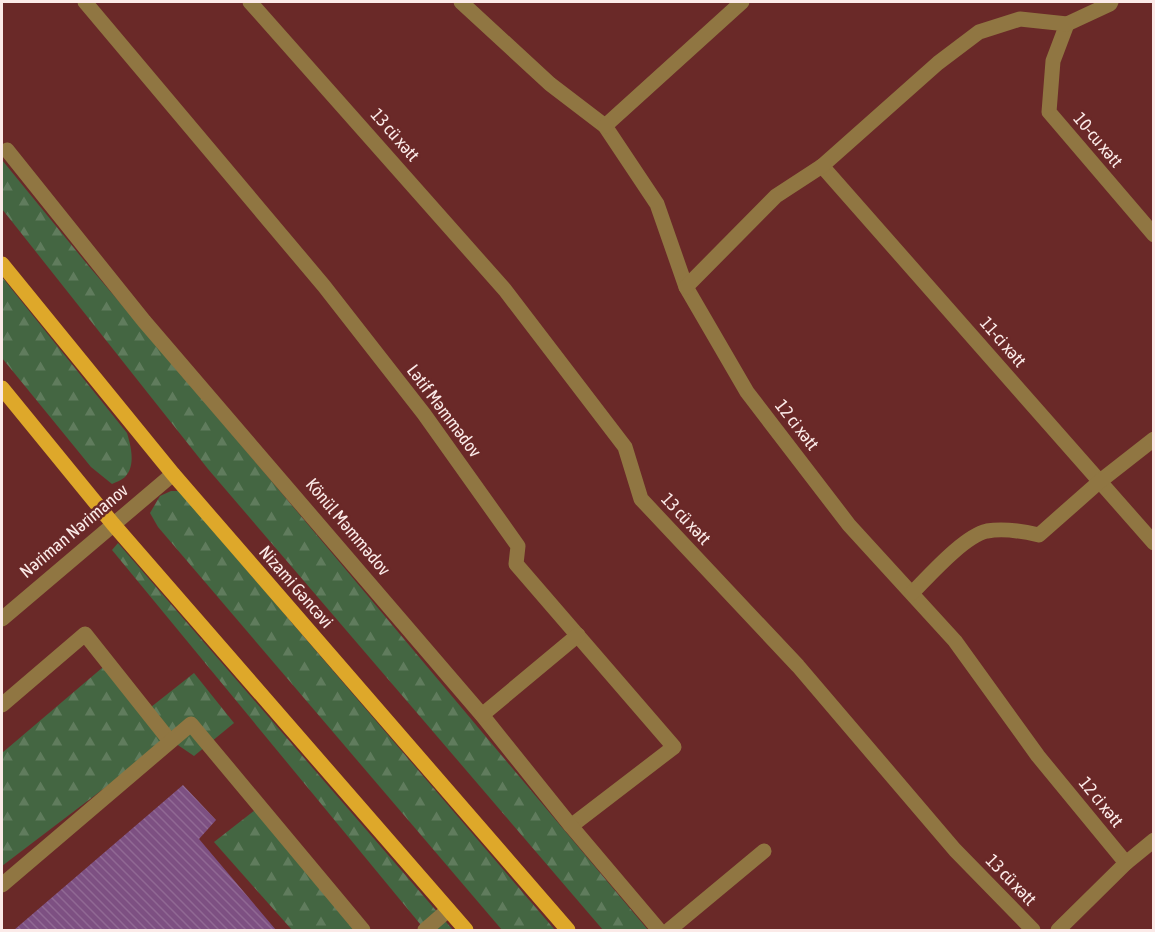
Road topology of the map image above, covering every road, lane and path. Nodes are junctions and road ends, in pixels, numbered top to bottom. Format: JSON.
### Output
{"nodes":[{"id":1,"x":85,"y":2,"type":"edge"},
{"id":2,"x":250,"y":2,"type":"edge"},
{"id":3,"x":461,"y":2,"type":"edge"},
{"id":4,"x":739,"y":2,"type":"edge"},
{"id":5,"x":1111,"y":2,"type":"edge"},
{"id":6,"x":1067,"y":24,"type":"junction"},
{"id":7,"x":604,"y":126,"type":"junction"},
{"id":8,"x":7,"y":150,"type":"dead end"},
{"id":9,"x":822,"y":166,"type":"junction"},
{"id":10,"x":1154,"y":235,"type":"edge"},
{"id":11,"x":2,"y":264,"type":"edge"},
{"id":12,"x":686,"y":287,"type":"junction"},
{"id":13,"x":2,"y":388,"type":"edge"},
{"id":14,"x":1154,"y":439,"type":"edge"},
{"id":15,"x":172,"y":474,"type":"junction"},
{"id":16,"x":1100,"y":482,"type":"junction"},
{"id":17,"x":113,"y":524,"type":"junction"},
{"id":18,"x":1154,"y":543,"type":"edge"},
{"id":19,"x":912,"y":594,"type":"junction"},
{"id":20,"x":2,"y":619,"type":"edge"},
{"id":21,"x":578,"y":635,"type":"junction"},
{"id":22,"x":2,"y":705,"type":"edge"},
{"id":23,"x":482,"y":715,"type":"junction"},
{"id":24,"x":171,"y":741,"type":"junction"},
{"id":25,"x":571,"y":826,"type":"junction"},
{"id":26,"x":1154,"y":840,"type":"edge"},
{"id":27,"x":764,"y":851,"type":"dead end"},
{"id":28,"x":1126,"y":863,"type":"junction"},
{"id":29,"x":2,"y":885,"type":"edge"},
{"id":30,"x":448,"y":910,"type":"junction"},
{"id":31,"x":363,"y":930,"type":"edge"},
{"id":32,"x":425,"y":930,"type":"edge"},
{"id":33,"x":466,"y":930,"type":"edge"},
{"id":34,"x":568,"y":930,"type":"edge"},
{"id":35,"x":659,"y":930,"type":"edge"},
{"id":36,"x":669,"y":930,"type":"edge"},
{"id":37,"x":1033,"y":930,"type":"edge"},
{"id":38,"x":1058,"y":930,"type":"edge"}],
"edges":[{"from":1,"to":21,"type":"street","name":"Lətif Məmmədov"},
{"from":2,"to":37,"type":"street","name":"13 cü xətt"},
{"from":3,"to":7,"type":"street","name":"12 ci xətt"},
{"from":4,"to":7,"type":"street"},
{"from":5,"to":6,"type":"street"},
{"from":6,"to":9,"type":"street"},
{"from":6,"to":10,"type":"street","name":"10-cu xətt"},
{"from":7,"to":12,"type":"street","name":"12 ci xətt"},
{"from":8,"to":23,"type":"street","name":"Könül Məmmədov"},
{"from":9,"to":12,"type":"street"},
{"from":9,"to":16,"type":"street","name":"11-ci xətt"},
{"from":11,"to":15,"type":"main road","name":"Nizami Gəncəvi"},
{"from":12,"to":19,"type":"street","name":"12 ci xətt"},
{"from":13,"to":17,"type":"main road"},
{"from":14,"to":16,"type":"street"},
{"from":15,"to":17,"type":"street","name":"Nəriman Nərimanov"},
{"from":15,"to":34,"type":"main road","name":"Nizami Gəncəvi"},
{"from":16,"to":18,"type":"street","name":"11-ci xətt"},
{"from":16,"to":19,"type":"street"},
{"from":17,"to":20,"type":"street","name":"Nəriman Nərimanov"},
{"from":17,"to":30,"type":"main road"},
{"from":19,"to":28,"type":"street","name":"12 ci xətt"},
{"from":21,"to":23,"type":"street"},
{"from":21,"to":25,"type":"street","name":"Lətif Məmmədov"},
{"from":22,"to":24,"type":"street"},
{"from":23,"to":25,"type":"street","name":"Könül Məmmədov"},
{"from":24,"to":29,"type":"street"},
{"from":24,"to":31,"type":"street"},
{"from":25,"to":35,"type":"street","name":"Könül Məmmədov"},
{"from":26,"to":28,"type":"street"},
{"from":27,"to":36,"type":"street"},
{"from":28,"to":38,"type":"street"},
{"from":30,"to":32,"type":"street"},
{"from":30,"to":33,"type":"main road"}]}
